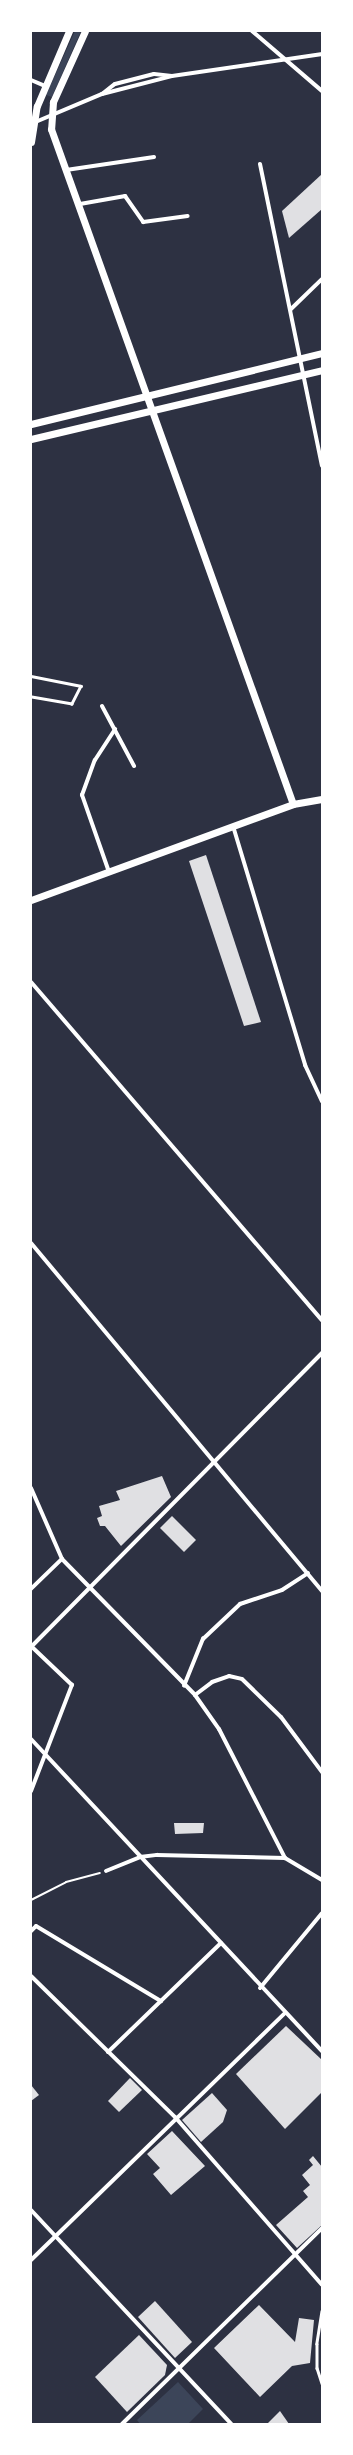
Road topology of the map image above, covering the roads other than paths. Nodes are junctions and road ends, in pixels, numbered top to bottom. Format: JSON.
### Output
{"nodes":[{"id":1,"x":69,"y":31,"type":"edge"},
{"id":2,"x":85,"y":31,"type":"edge"},
{"id":3,"x":252,"y":31,"type":"edge"},
{"id":4,"x":322,"y":54,"type":"edge"},
{"id":5,"x":287,"y":60,"type":"junction"},
{"id":6,"x":172,"y":76,"type":"junction"},
{"id":7,"x":31,"y":80,"type":"edge"},
{"id":8,"x":45,"y":86,"type":"junction"},
{"id":9,"x":322,"y":91,"type":"edge"},
{"id":10,"x":102,"y":94,"type":"junction"},
{"id":11,"x":50,"y":116,"type":"junction"},
{"id":12,"x":33,"y":123,"type":"edge"},
{"id":13,"x":31,"y":142,"type":"edge"},
{"id":14,"x":154,"y":157,"type":"dead end"},
{"id":15,"x":260,"y":164,"type":"dead end"},
{"id":16,"x":66,"y":170,"type":"junction"},
{"id":17,"x":80,"y":204,"type":"junction"},
{"id":18,"x":188,"y":216,"type":"dead end"},
{"id":19,"x":322,"y":279,"type":"edge"},
{"id":20,"x":291,"y":309,"type":"junction"},
{"id":21,"x":322,"y":354,"type":"edge"},
{"id":22,"x":300,"y":359,"type":"junction"},
{"id":23,"x":322,"y":370,"type":"edge"},
{"id":24,"x":302,"y":376,"type":"junction"},
{"id":25,"x":146,"y":395,"type":"junction"},
{"id":26,"x":150,"y":409,"type":"junction"},
{"id":27,"x":31,"y":424,"type":"edge"},
{"id":28,"x":31,"y":439,"type":"edge"},
{"id":29,"x":322,"y":466,"type":"edge"},
{"id":30,"x":31,"y":676,"type":"edge"},
{"id":31,"x":31,"y":697,"type":"edge"},
{"id":32,"x":102,"y":706,"type":"dead end"},
{"id":33,"x":115,"y":729,"type":"junction"},
{"id":34,"x":134,"y":766,"type":"dead end"},
{"id":35,"x":322,"y":799,"type":"edge"},
{"id":36,"x":293,"y":804,"type":"junction"},
{"id":37,"x":233,"y":826,"type":"junction"},
{"id":38,"x":109,"y":872,"type":"junction"},
{"id":39,"x":31,"y":900,"type":"edge"},
{"id":40,"x":31,"y":982,"type":"edge"},
{"id":41,"x":322,"y":1101,"type":"edge"},
{"id":42,"x":31,"y":1243,"type":"edge"},
{"id":43,"x":322,"y":1320,"type":"edge"},
{"id":44,"x":322,"y":1353,"type":"edge"},
{"id":45,"x":214,"y":1463,"type":"junction"},
{"id":46,"x":31,"y":1488,"type":"edge"},
{"id":47,"x":62,"y":1559,"type":"junction"},
{"id":48,"x":308,"y":1573,"type":"junction"},
{"id":49,"x":87,"y":1588,"type":"junction"},
{"id":50,"x":31,"y":1589,"type":"edge"},
{"id":51,"x":322,"y":1590,"type":"edge"},
{"id":52,"x":203,"y":1639,"type":"joint"},
{"id":53,"x":31,"y":1646,"type":"edge"},
{"id":54,"x":184,"y":1686,"type":"junction"},
{"id":55,"x":195,"y":1695,"type":"junction"},
{"id":56,"x":31,"y":1738,"type":"edge"},
{"id":57,"x":45,"y":1753,"type":"junction"},
{"id":58,"x":322,"y":1772,"type":"edge"},
{"id":59,"x":31,"y":1791,"type":"edge"},
{"id":60,"x":285,"y":1858,"type":"junction"},
{"id":61,"x":106,"y":1871,"type":"road end"},
{"id":62,"x":322,"y":1880,"type":"edge"},
{"id":63,"x":322,"y":1913,"type":"edge"},
{"id":64,"x":31,"y":1923,"type":"edge"},
{"id":65,"x":36,"y":1926,"type":"junction"},
{"id":66,"x":31,"y":1931,"type":"edge"},
{"id":67,"x":221,"y":1943,"type":"junction"},
{"id":68,"x":31,"y":1976,"type":"edge"},
{"id":69,"x":260,"y":1988,"type":"junction"},
{"id":70,"x":161,"y":2000,"type":"junction"},
{"id":71,"x":284,"y":2014,"type":"junction"},
{"id":72,"x":322,"y":2051,"type":"edge"},
{"id":73,"x":108,"y":2052,"type":"junction"},
{"id":74,"x":175,"y":2117,"type":"junction"},
{"id":75,"x":31,"y":2210,"type":"edge"},
{"id":76,"x":322,"y":2228,"type":"edge"},
{"id":77,"x":55,"y":2237,"type":"junction"},
{"id":78,"x":294,"y":2256,"type":"junction"},
{"id":79,"x":31,"y":2260,"type":"edge"},
{"id":80,"x":322,"y":2285,"type":"edge"},
{"id":81,"x":322,"y":2311,"type":"edge"},
{"id":82,"x":180,"y":2369,"type":"junction"},
{"id":83,"x":322,"y":2383,"type":"edge"},
{"id":84,"x":122,"y":2424,"type":"edge"},
{"id":85,"x":231,"y":2424,"type":"edge"}],
"edges":[{"from":1,"to":8,"type":"main road"},
{"from":2,"to":11,"type":"main road"},
{"from":3,"to":5,"type":"street"},
{"from":4,"to":5,"type":"street"},
{"from":5,"to":6,"type":"street"},
{"from":5,"to":9,"type":"street"},
{"from":6,"to":10,"type":"street"},
{"from":6,"to":10,"type":"street"},
{"from":7,"to":8,"type":"street"},
{"from":8,"to":12,"type":"main road"},
{"from":10,"to":11,"type":"street"},
{"from":11,"to":12,"type":"street"},
{"from":11,"to":16,"type":"main road"},
{"from":12,"to":13,"type":"main road"},
{"from":14,"to":16,"type":"street"},
{"from":15,"to":20,"type":"street"},
{"from":16,"to":17,"type":"main road"},
{"from":17,"to":18,"type":"street"},
{"from":17,"to":25,"type":"main road"},
{"from":19,"to":20,"type":"street"},
{"from":20,"to":22,"type":"street"},
{"from":21,"to":22,"type":"main road"},
{"from":22,"to":24,"type":"street"},
{"from":22,"to":25,"type":"main road"},
{"from":23,"to":24,"type":"main road"},
{"from":24,"to":26,"type":"main road"},
{"from":24,"to":29,"type":"street"},
{"from":25,"to":26,"type":"main road"},
{"from":25,"to":27,"type":"main road"},
{"from":26,"to":28,"type":"main road"},
{"from":26,"to":36,"type":"main road"},
{"from":30,"to":31,"type":"lane"},
{"from":32,"to":33,"type":"street"},
{"from":33,"to":34,"type":"street"},
{"from":33,"to":38,"type":"street"},
{"from":35,"to":36,"type":"main road"},
{"from":36,"to":37,"type":"main road"},
{"from":37,"to":38,"type":"main road"},
{"from":37,"to":41,"type":"street"},
{"from":38,"to":39,"type":"main road"},
{"from":40,"to":43,"type":"street"},
{"from":42,"to":45,"type":"street"},
{"from":44,"to":45,"type":"street"},
{"from":45,"to":48,"type":"street"},
{"from":45,"to":49,"type":"street"},
{"from":46,"to":47,"type":"street"},
{"from":47,"to":49,"type":"street"},
{"from":47,"to":50,"type":"street"},
{"from":48,"to":51,"type":"street"},
{"from":48,"to":52,"type":"street"},
{"from":49,"to":53,"type":"street"},
{"from":49,"to":54,"type":"street"},
{"from":52,"to":54,"type":"street"},
{"from":53,"to":57,"type":"street"},
{"from":54,"to":55,"type":"street"},
{"from":55,"to":58,"type":"street"},
{"from":55,"to":60,"type":"street"},
{"from":56,"to":57,"type":"street"},
{"from":57,"to":59,"type":"street"},
{"from":57,"to":67,"type":"street"},
{"from":60,"to":61,"type":"street"},
{"from":60,"to":62,"type":"street"},
{"from":63,"to":69,"type":"street"},
{"from":64,"to":65,"type":"street"},
{"from":65,"to":66,"type":"street"},
{"from":65,"to":70,"type":"street"},
{"from":67,"to":69,"type":"street"},
{"from":67,"to":70,"type":"street"},
{"from":68,"to":73,"type":"street"},
{"from":69,"to":71,"type":"street"},
{"from":70,"to":73,"type":"street"},
{"from":71,"to":72,"type":"street"},
{"from":71,"to":74,"type":"street"},
{"from":73,"to":74,"type":"street"},
{"from":74,"to":77,"type":"street"},
{"from":74,"to":78,"type":"street"},
{"from":75,"to":77,"type":"street"},
{"from":76,"to":78,"type":"street"},
{"from":77,"to":79,"type":"street"},
{"from":77,"to":82,"type":"street"},
{"from":78,"to":80,"type":"street"},
{"from":78,"to":82,"type":"street"},
{"from":81,"to":83,"type":"lane"},
{"from":82,"to":84,"type":"street"},
{"from":82,"to":85,"type":"street"}]}
